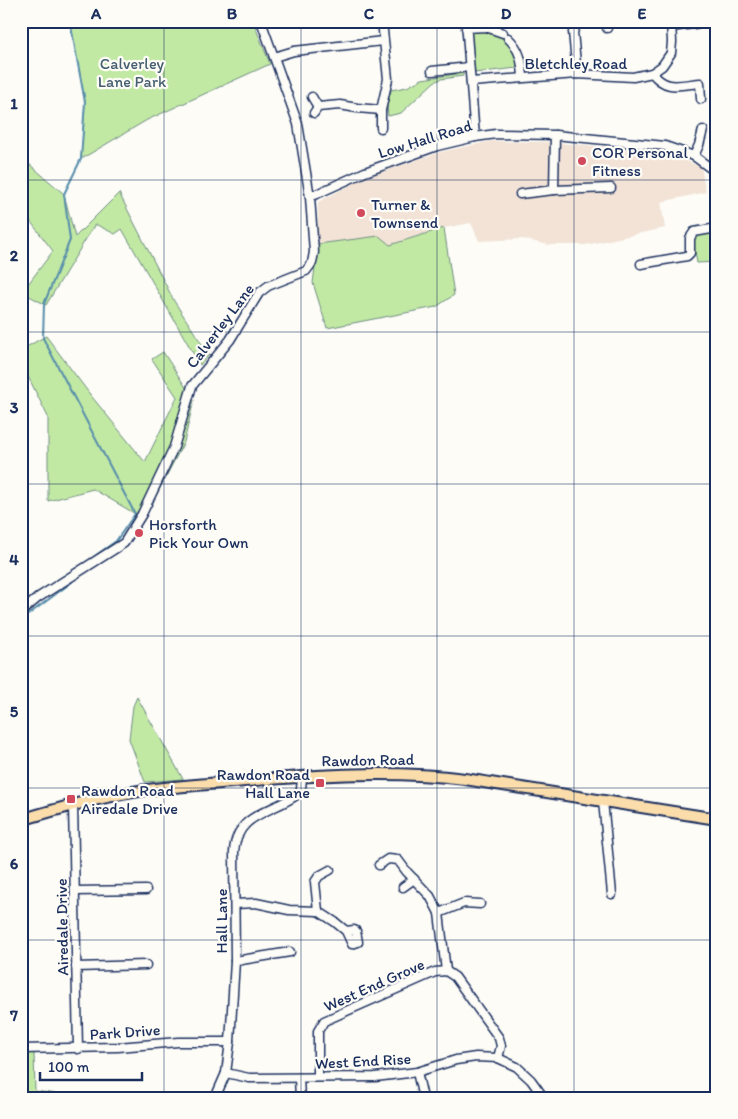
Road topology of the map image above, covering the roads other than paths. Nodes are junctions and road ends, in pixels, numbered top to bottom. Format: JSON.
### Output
{"nodes":[{"id":1,"x":261,"y":21,"type":"edge"},
{"id":2,"x":382,"y":21,"type":"edge"},
{"id":3,"x":578,"y":21,"type":"edge"},
{"id":4,"x":717,"y":21,"type":"edge"},
{"id":5,"x":671,"y":24,"type":"edge"},
{"id":6,"x":466,"y":25,"type":"edge"},
{"id":7,"x":383,"y":42,"type":"junction"},
{"id":8,"x":274,"y":57,"type":"junction"},
{"id":9,"x":469,"y":67,"type":"junction"},
{"id":10,"x":432,"y":71,"type":"dead end"},
{"id":11,"x":652,"y":72,"type":"junction"},
{"id":12,"x":577,"y":74,"type":"junction"},
{"id":13,"x":522,"y":77,"type":"junction"},
{"id":14,"x":471,"y":82,"type":"junction"},
{"id":15,"x":312,"y":97,"type":"dead end"},
{"id":16,"x":701,"y":98,"type":"dead end"},
{"id":17,"x":381,"y":110,"type":"junction"},
{"id":18,"x":381,"y":128,"type":"dead end"},
{"id":19,"x":702,"y":130,"type":"dead end"},
{"id":20,"x":555,"y":135,"type":"junction"},
{"id":21,"x":475,"y":137,"type":"junction"},
{"id":22,"x":694,"y":156,"type":"junction"},
{"id":23,"x":717,"y":173,"type":"edge"},
{"id":24,"x":611,"y":188,"type":"dead end"},
{"id":25,"x":554,"y":190,"type":"junction"},
{"id":26,"x":520,"y":194,"type":"dead end"},
{"id":27,"x":717,"y":196,"type":"edge"},
{"id":28,"x":310,"y":197,"type":"junction"},
{"id":29,"x":717,"y":201,"type":"edge"},
{"id":30,"x":717,"y":206,"type":"edge"},
{"id":31,"x":717,"y":228,"type":"edge"},
{"id":32,"x":640,"y":264,"type":"dead end"},
{"id":33,"x":21,"y":612,"type":"edge"},
{"id":34,"x":302,"y":777,"type":"junction"},
{"id":35,"x":603,"y":800,"type":"junction"},
{"id":36,"x":73,"y":805,"type":"junction"},
{"id":37,"x":717,"y":819,"type":"edge"},
{"id":38,"x":21,"y":820,"type":"edge"},
{"id":39,"x":379,"y":865,"type":"dead end"},
{"id":40,"x":330,"y":870,"type":"dead end"},
{"id":41,"x":414,"y":879,"type":"junction"},
{"id":42,"x":403,"y":887,"type":"dead end"},
{"id":43,"x":146,"y":890,"type":"dead end"},
{"id":44,"x":75,"y":892,"type":"junction"},
{"id":45,"x":612,"y":894,"type":"dead end"},
{"id":46,"x":235,"y":904,"type":"junction"},
{"id":47,"x":480,"y":904,"type":"dead end"},
{"id":48,"x":318,"y":911,"type":"junction"},
{"id":49,"x":439,"y":913,"type":"junction"},
{"id":50,"x":346,"y":932,"type":"dead end"},
{"id":51,"x":290,"y":952,"type":"dead end"},
{"id":52,"x":235,"y":961,"type":"junction"},
{"id":53,"x":146,"y":965,"type":"dead end"},
{"id":54,"x":76,"y":967,"type":"junction"},
{"id":55,"x":446,"y":971,"type":"junction"},
{"id":56,"x":230,"y":1042,"type":"junction"},
{"id":57,"x":21,"y":1049,"type":"edge"},
{"id":58,"x":78,"y":1049,"type":"junction"},
{"id":59,"x":498,"y":1058,"type":"junction"},
{"id":60,"x":417,"y":1072,"type":"junction"},
{"id":61,"x":226,"y":1073,"type":"junction"},
{"id":62,"x":318,"y":1077,"type":"junction"},
{"id":63,"x":300,"y":1078,"type":"junction"},
{"id":64,"x":215,"y":1098,"type":"edge"},
{"id":65,"x":300,"y":1098,"type":"edge"},
{"id":66,"x":423,"y":1098,"type":"edge"},
{"id":67,"x":544,"y":1098,"type":"edge"}],
"edges":[{"from":1,"to":8,"type":"street","name":"Calverley Lane"},
{"from":2,"to":7,"type":"street"},
{"from":3,"to":12,"type":"street"},
{"from":4,"to":5,"type":"street"},
{"from":5,"to":11,"type":"street"},
{"from":6,"to":9,"type":"street"},
{"from":6,"to":13,"type":"street"},
{"from":7,"to":8,"type":"street"},
{"from":7,"to":17,"type":"street"},
{"from":8,"to":28,"type":"street","name":"Calverley Lane"},
{"from":9,"to":10,"type":"street"},
{"from":9,"to":14,"type":"street"},
{"from":11,"to":12,"type":"street","name":"Bletchley Road"},
{"from":11,"to":16,"type":"street"},
{"from":12,"to":13,"type":"street","name":"Bletchley Road"},
{"from":13,"to":14,"type":"street","name":"Bletchley Road"},
{"from":14,"to":21,"type":"street"},
{"from":15,"to":17,"type":"street"},
{"from":17,"to":18,"type":"street"},
{"from":19,"to":22,"type":"street"},
{"from":20,"to":21,"type":"street","name":"Low Hall Road"},
{"from":20,"to":22,"type":"street","name":"Low Hall Road"},
{"from":20,"to":25,"type":"street"},
{"from":21,"to":28,"type":"street","name":"Low Hall Road"},
{"from":22,"to":23,"type":"street","name":"Low Hall Road"},
{"from":24,"to":25,"type":"street"},
{"from":25,"to":26,"type":"street"},
{"from":27,"to":29,"type":"street"},
{"from":28,"to":33,"type":"street","name":"Calverley Lane"},
{"from":29,"to":30,"type":"street"},
{"from":31,"to":32,"type":"street"},
{"from":34,"to":35,"type":"main road","name":"Rawdon Road"},
{"from":34,"to":36,"type":"main road","name":"Rawdon Road"},
{"from":34,"to":46,"type":"street","name":"Hall Lane"},
{"from":35,"to":37,"type":"main road","name":"Rawdon Road"},
{"from":35,"to":45,"type":"street"},
{"from":36,"to":38,"type":"main road","name":"Rawdon Road"},
{"from":36,"to":44,"type":"street","name":"Airedale Drive"},
{"from":39,"to":41,"type":"street"},
{"from":40,"to":48,"type":"street"},
{"from":41,"to":42,"type":"street"},
{"from":41,"to":49,"type":"street"},
{"from":43,"to":44,"type":"street"},
{"from":44,"to":54,"type":"street","name":"Airedale Drive"},
{"from":46,"to":48,"type":"street"},
{"from":46,"to":52,"type":"street","name":"Hall Lane"},
{"from":47,"to":49,"type":"street"},
{"from":48,"to":50,"type":"street"},
{"from":49,"to":55,"type":"street"},
{"from":51,"to":52,"type":"street"},
{"from":52,"to":56,"type":"street","name":"Hall Lane"},
{"from":53,"to":54,"type":"street"},
{"from":54,"to":58,"type":"street","name":"Airedale Drive"},
{"from":55,"to":59,"type":"street","name":"West End Grove"},
{"from":55,"to":62,"type":"street","name":"West End Grove"},
{"from":56,"to":58,"type":"street","name":"Park Drive"},
{"from":56,"to":61,"type":"street","name":"Hall Lane"},
{"from":57,"to":58,"type":"street","name":"Park Drive"},
{"from":59,"to":60,"type":"street","name":"West End Rise"},
{"from":59,"to":67,"type":"street","name":"West End Rise"},
{"from":60,"to":62,"type":"street","name":"West End Rise"},
{"from":60,"to":66,"type":"street"},
{"from":61,"to":63,"type":"street","name":"West End Rise"},
{"from":61,"to":64,"type":"street","name":"Hall Lane"},
{"from":62,"to":63,"type":"street","name":"West End Rise"},
{"from":63,"to":65,"type":"street"}]}
